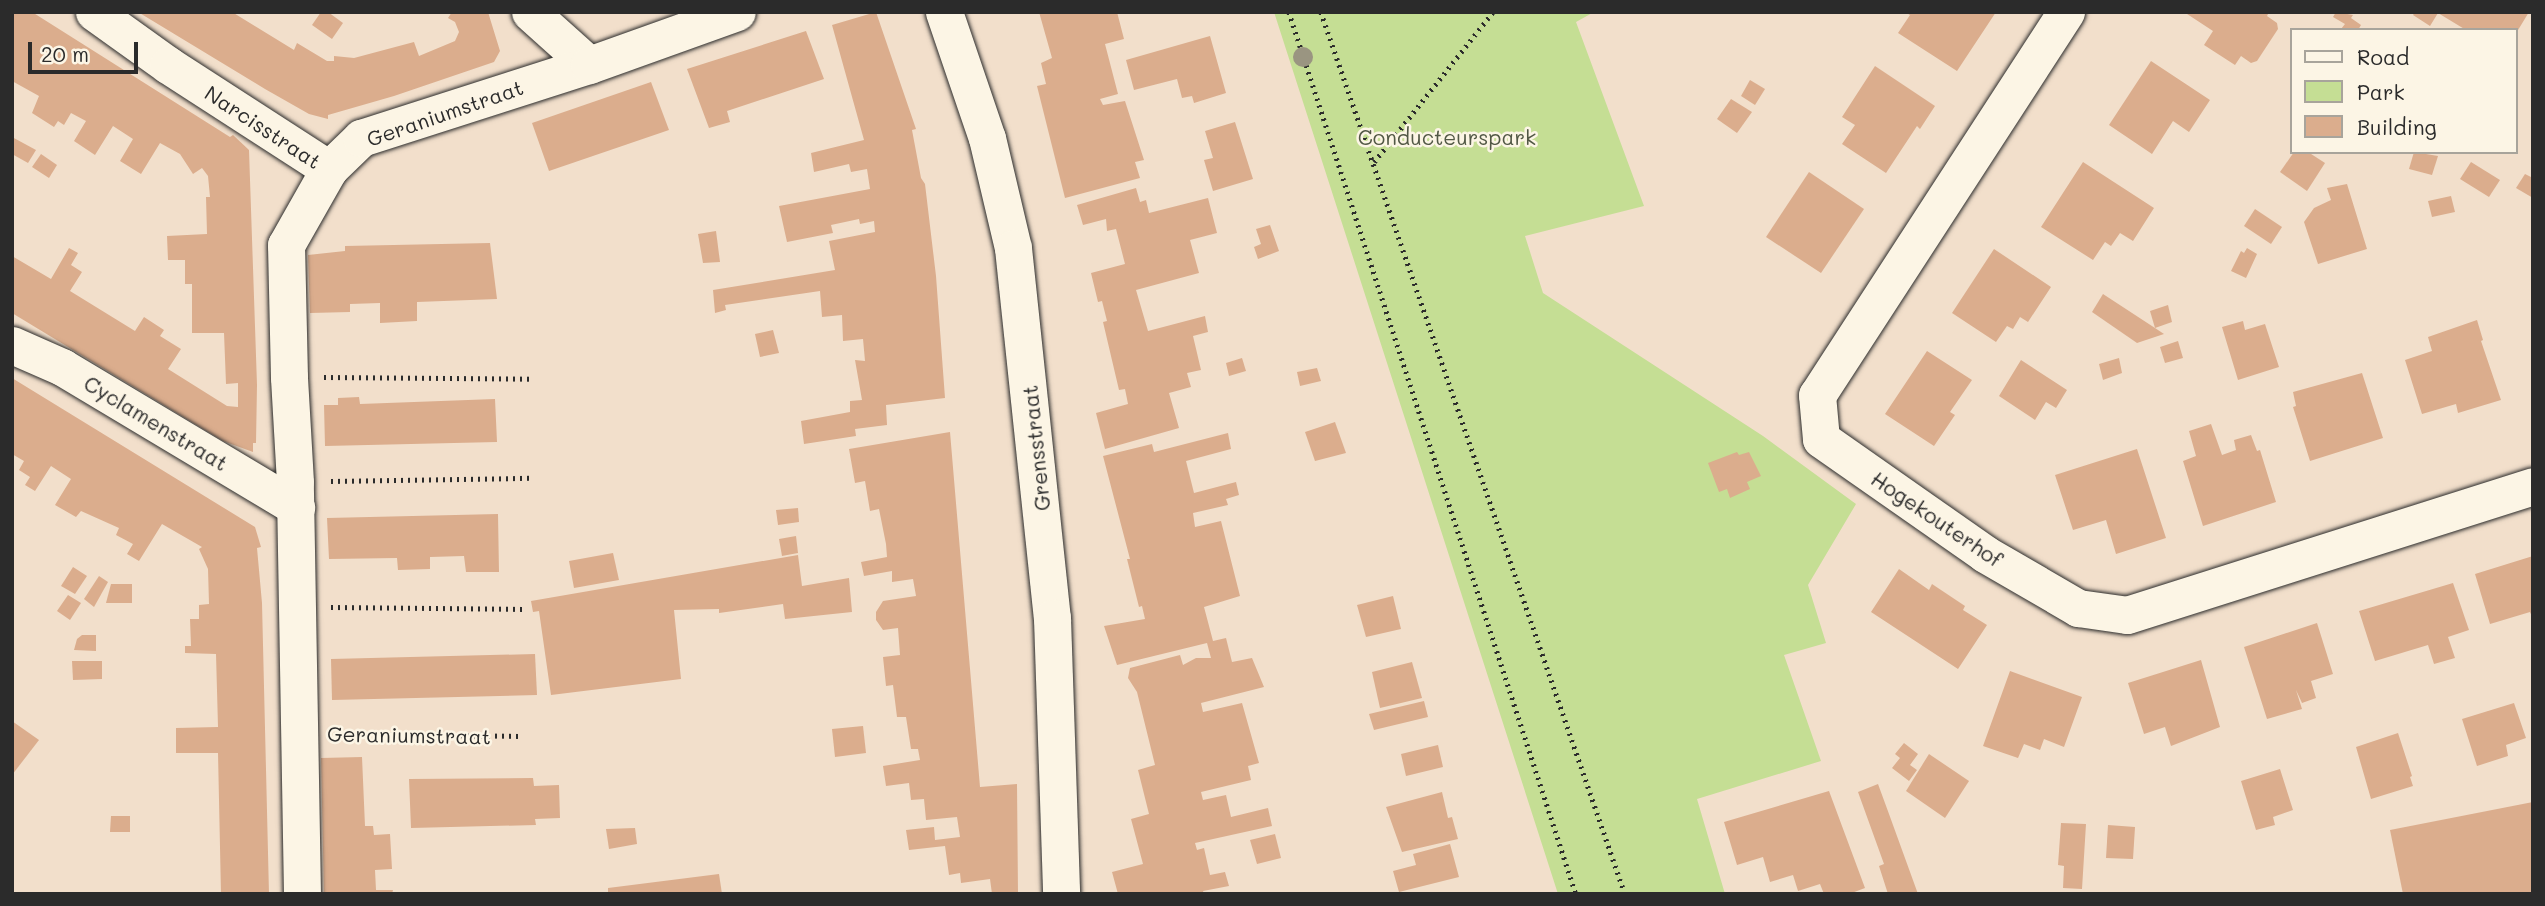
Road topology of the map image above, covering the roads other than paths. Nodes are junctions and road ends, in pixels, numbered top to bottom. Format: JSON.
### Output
{"nodes":[{"id":1,"x":94,"y":12,"type":"edge"},
{"id":2,"x":530,"y":12,"type":"edge"},
{"id":3,"x":737,"y":12,"type":"edge"},
{"id":4,"x":944,"y":12,"type":"edge"},
{"id":5,"x":2066,"y":12,"type":"edge"},
{"id":6,"x":589,"y":65,"type":"junction"},
{"id":7,"x":329,"y":169,"type":"junction"},
{"id":8,"x":12,"y":345,"type":"edge"},
{"id":9,"x":2533,"y":486,"type":"edge"},
{"id":10,"x":295,"y":494,"type":"junction"},
{"id":11,"x":302,"y":894,"type":"edge"},
{"id":12,"x":1061,"y":894,"type":"edge"}],
"edges":[{"from":1,"to":7,"type":"street","name":"Narcisstraat"},
{"from":2,"to":6,"type":"street"},
{"from":3,"to":6,"type":"street","name":"Geraniumstraat"},
{"from":4,"to":12,"type":"street","name":"Grensstraat"},
{"from":5,"to":9,"type":"street","name":"Hogekouterhof"},
{"from":6,"to":7,"type":"street","name":"Geraniumstraat"},
{"from":7,"to":10,"type":"street","name":"Geraniumstraat"},
{"from":8,"to":10,"type":"street","name":"Cyclamenstraat"},
{"from":10,"to":11,"type":"street","name":"Geraniumstraat"}]}
